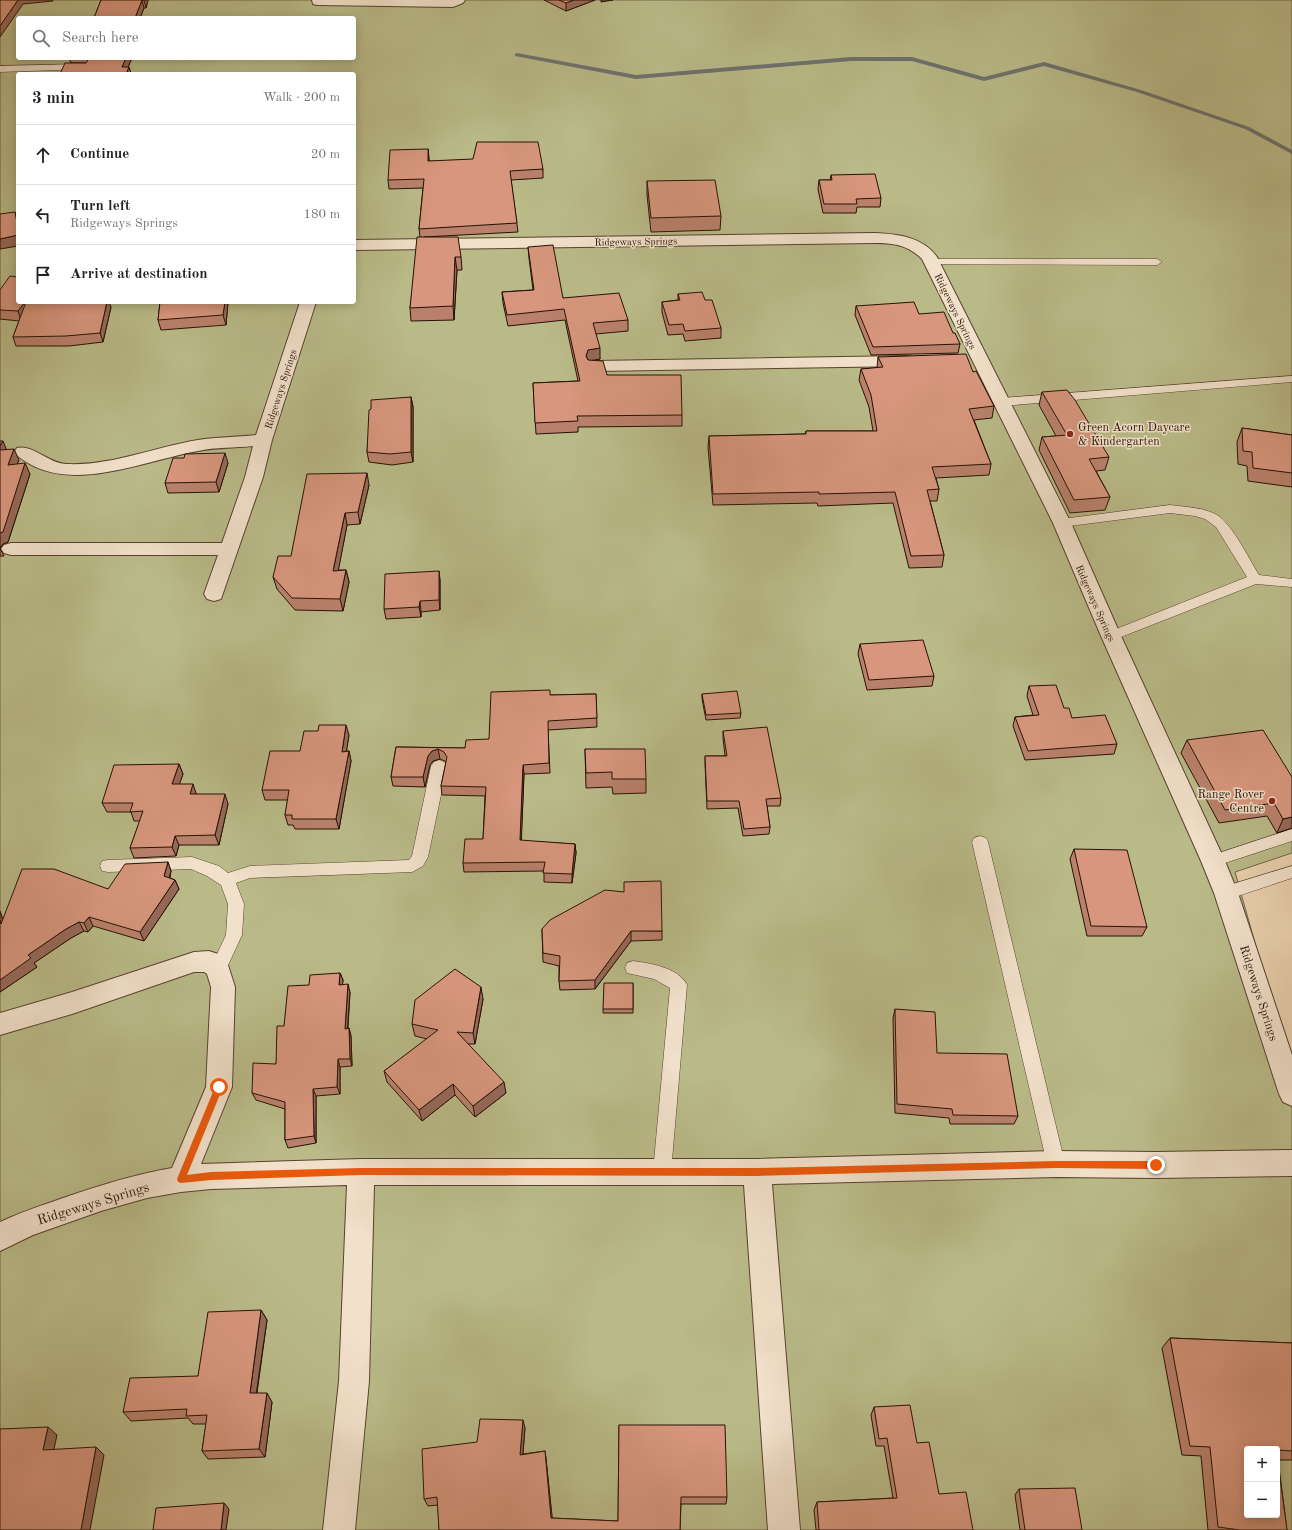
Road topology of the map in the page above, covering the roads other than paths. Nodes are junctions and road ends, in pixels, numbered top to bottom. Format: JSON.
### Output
{"nodes":[{"id":1,"x":459,"y":0,"type":"edge"},
{"id":2,"x":317,"y":1,"type":"dead end"},
{"id":3,"x":53,"y":60,"type":"edge"},
{"id":4,"x":85,"y":67,"type":"edge"},
{"id":5,"x":49,"y":68,"type":"junction"},
{"id":6,"x":0,"y":69,"type":"edge"},
{"id":7,"x":356,"y":245,"type":"edge"},
{"id":8,"x":932,"y":262,"type":"junction"},
{"id":9,"x":1157,"y":262,"type":"dead end"},
{"id":10,"x":307,"y":304,"type":"edge"},
{"id":11,"x":925,"y":360,"type":"edge"},
{"id":12,"x":596,"y":366,"type":"edge"},
{"id":13,"x":1292,"y":379,"type":"edge"},
{"id":14,"x":1002,"y":402,"type":"junction"},
{"id":15,"x":263,"y":440,"type":"junction"},
{"id":16,"x":23,"y":452,"type":"dead end"},
{"id":17,"x":1062,"y":523,"type":"junction"},
{"id":18,"x":11,"y":549,"type":"dead end"},
{"id":19,"x":229,"y":549,"type":"junction"},
{"id":20,"x":1254,"y":579,"type":"junction"},
{"id":21,"x":1292,"y":583,"type":"edge"},
{"id":22,"x":214,"y":594,"type":"dead end"},
{"id":23,"x":1111,"y":636,"type":"junction"},
{"id":24,"x":438,"y":766,"type":"dead end"},
{"id":25,"x":1292,"y":835,"type":"edge"},
{"id":26,"x":980,"y":842,"type":"dead end"},
{"id":27,"x":1213,"y":861,"type":"junction"},
{"id":28,"x":108,"y":866,"type":"dead end"},
{"id":29,"x":1292,"y":872,"type":"edge"},
{"id":30,"x":226,"y":880,"type":"junction"},
{"id":31,"x":1226,"y":893,"type":"junction"},
{"id":32,"x":633,"y":968,"type":"dead end"},
{"id":33,"x":218,"y":969,"type":"junction"},
{"id":34,"x":0,"y":1024,"type":"edge"},
{"id":35,"x":1292,"y":1094,"type":"edge"},
{"id":36,"x":1292,"y":1163,"type":"edge"},
{"id":37,"x":1056,"y":1164,"type":"junction"},
{"id":38,"x":361,"y":1172,"type":"junction"},
{"id":39,"x":662,"y":1172,"type":"junction"},
{"id":40,"x":757,"y":1172,"type":"junction"},
{"id":41,"x":181,"y":1179,"type":"junction"},
{"id":42,"x":0,"y":1237,"type":"edge"},
{"id":43,"x":339,"y":1530,"type":"edge"},
{"id":44,"x":784,"y":1530,"type":"edge"}],
"edges":[{"from":1,"to":2,"type":"street"},
{"from":3,"to":5,"type":"lane"},
{"from":4,"to":5,"type":"lane"},
{"from":5,"to":6,"type":"lane"},
{"from":7,"to":8,"type":"street","name":"Ridgeways Springs"},
{"from":8,"to":9,"type":"lane"},
{"from":8,"to":14,"type":"street","name":"Ridgeways Springs"},
{"from":10,"to":15,"type":"street","name":"Ridgeways Springs"},
{"from":11,"to":12,"type":"street"},
{"from":13,"to":14,"type":"lane"},
{"from":14,"to":17,"type":"street","name":"Ridgeways Springs"},
{"from":15,"to":16,"type":"street"},
{"from":15,"to":19,"type":"street","name":"Ridgeways Springs"},
{"from":17,"to":20,"type":"lane"},
{"from":17,"to":23,"type":"street","name":"Ridgeways Springs"},
{"from":18,"to":19,"type":"street"},
{"from":19,"to":22,"type":"street","name":"Ridgeways Springs"},
{"from":20,"to":21,"type":"lane"},
{"from":20,"to":23,"type":"lane"},
{"from":23,"to":27,"type":"street","name":"Ridgeways Springs"},
{"from":24,"to":30,"type":"lane"},
{"from":25,"to":27,"type":"lane"},
{"from":26,"to":37,"type":"lane"},
{"from":27,"to":31,"type":"street","name":"Ridgeways Springs"},
{"from":28,"to":30,"type":"lane"},
{"from":29,"to":31,"type":"lane"},
{"from":30,"to":33,"type":"lane"},
{"from":31,"to":35,"type":"street","name":"Ridgeways Springs"},
{"from":32,"to":39,"type":"lane"},
{"from":33,"to":34,"type":"street"},
{"from":33,"to":41,"type":"street"},
{"from":36,"to":37,"type":"street","name":"Ridgeways Springs"},
{"from":37,"to":40,"type":"street","name":"Ridgeways Springs"},
{"from":38,"to":39,"type":"street","name":"Ridgeways Springs"},
{"from":38,"to":41,"type":"street","name":"Ridgeways Springs"},
{"from":38,"to":43,"type":"street"},
{"from":39,"to":40,"type":"street","name":"Ridgeways Springs"},
{"from":40,"to":44,"type":"street"},
{"from":41,"to":42,"type":"street","name":"Ridgeways Springs"}]}
